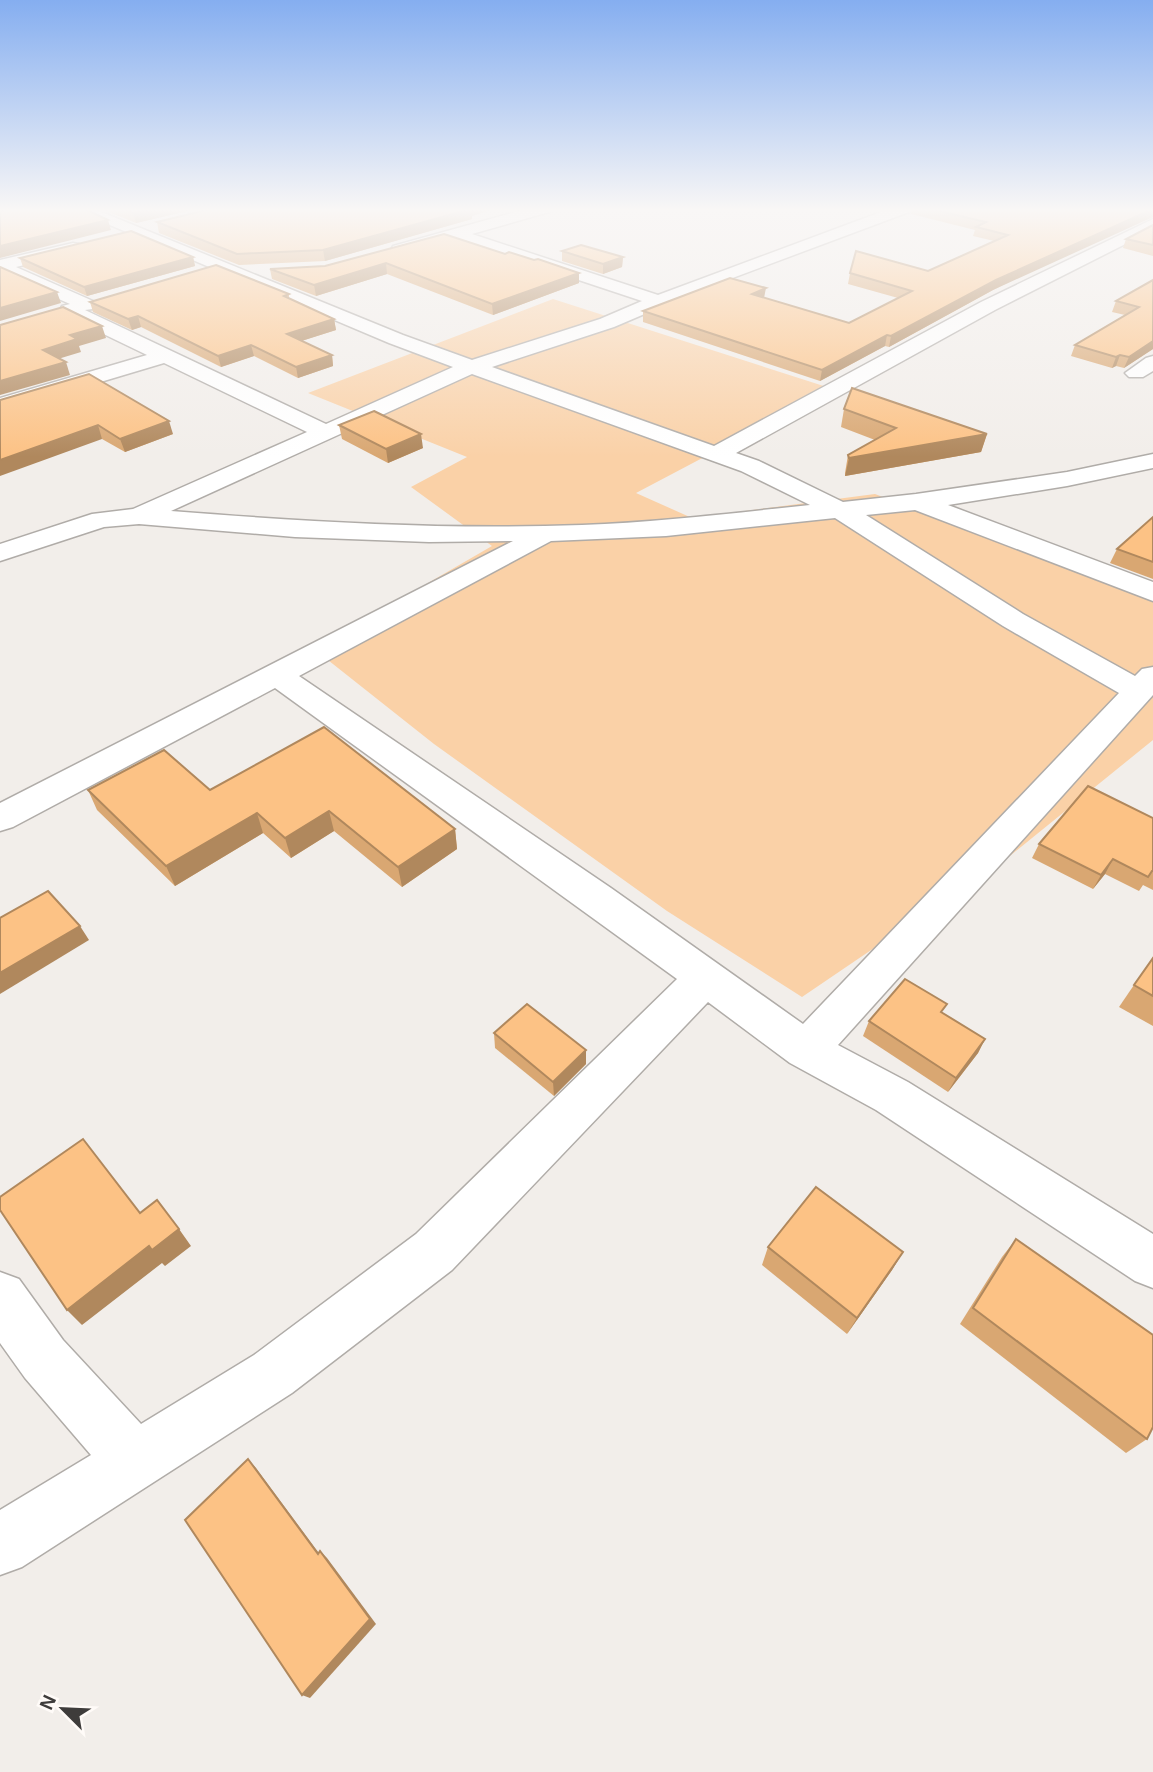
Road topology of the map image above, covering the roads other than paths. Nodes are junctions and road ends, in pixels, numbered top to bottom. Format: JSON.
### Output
{"nodes":[{"id":1,"x":55,"y":292,"type":"edge"},
{"id":2,"x":279,"y":292,"type":"edge"},
{"id":3,"x":631,"y":292,"type":"edge"},
{"id":4,"x":684,"y":292,"type":"edge"},
{"id":5,"x":1017,"y":292,"type":"edge"},
{"id":6,"x":659,"y":301,"type":"junction"},
{"id":7,"x":85,"y":306,"type":"junction"},
{"id":8,"x":46,"y":317,"type":"edge"},
{"id":9,"x":165,"y":356,"type":"junction"},
{"id":10,"x":471,"y":368,"type":"junction"},
{"id":11,"x":0,"y":405,"type":"edge"},
{"id":12,"x":326,"y":432,"type":"junction"},
{"id":13,"x":716,"y":455,"type":"junction"},
{"id":14,"x":1153,"y":461,"type":"edge"},
{"id":15,"x":916,"y":502,"type":"junction"},
{"id":16,"x":840,"y":510,"type":"junction"},
{"id":17,"x":139,"y":516,"type":"junction"},
{"id":18,"x":548,"y":534,"type":"junction"},
{"id":19,"x":0,"y":553,"type":"edge"},
{"id":20,"x":1153,"y":592,"type":"edge"},
{"id":21,"x":276,"y":675,"type":"junction"},
{"id":22,"x":1146,"y":683,"type":"edge"},
{"id":23,"x":0,"y":818,"type":"edge"},
{"id":24,"x":706,"y":977,"type":"junction"},
{"id":25,"x":806,"y":1051,"type":"junction"},
{"id":26,"x":1153,"y":1263,"type":"edge"},
{"id":27,"x":0,"y":1298,"type":"edge"},
{"id":28,"x":135,"y":1461,"type":"junction"},
{"id":29,"x":0,"y":1545,"type":"edge"}],
"edges":[{"from":1,"to":7,"type":"street"},
{"from":2,"to":10,"type":"street"},
{"from":3,"to":6,"type":"street"},
{"from":4,"to":6,"type":"street"},
{"from":5,"to":13,"type":"street"},
{"from":6,"to":10,"type":"street"},
{"from":7,"to":8,"type":"street"},
{"from":7,"to":9,"type":"street"},
{"from":9,"to":11,"type":"street"},
{"from":9,"to":12,"type":"street"},
{"from":10,"to":12,"type":"street"},
{"from":10,"to":13,"type":"street"},
{"from":12,"to":17,"type":"street"},
{"from":13,"to":16,"type":"street"},
{"from":14,"to":15,"type":"street"},
{"from":15,"to":16,"type":"street"},
{"from":15,"to":20,"type":"street"},
{"from":16,"to":18,"type":"street"},
{"from":16,"to":22,"type":"street"},
{"from":17,"to":18,"type":"street"},
{"from":17,"to":19,"type":"street"},
{"from":18,"to":21,"type":"street"},
{"from":21,"to":23,"type":"street"},
{"from":21,"to":24,"type":"street"},
{"from":22,"to":25,"type":"street"},
{"from":24,"to":25,"type":"street"},
{"from":24,"to":28,"type":"street"},
{"from":25,"to":26,"type":"street"},
{"from":27,"to":28,"type":"street"},
{"from":28,"to":29,"type":"street"}]}
